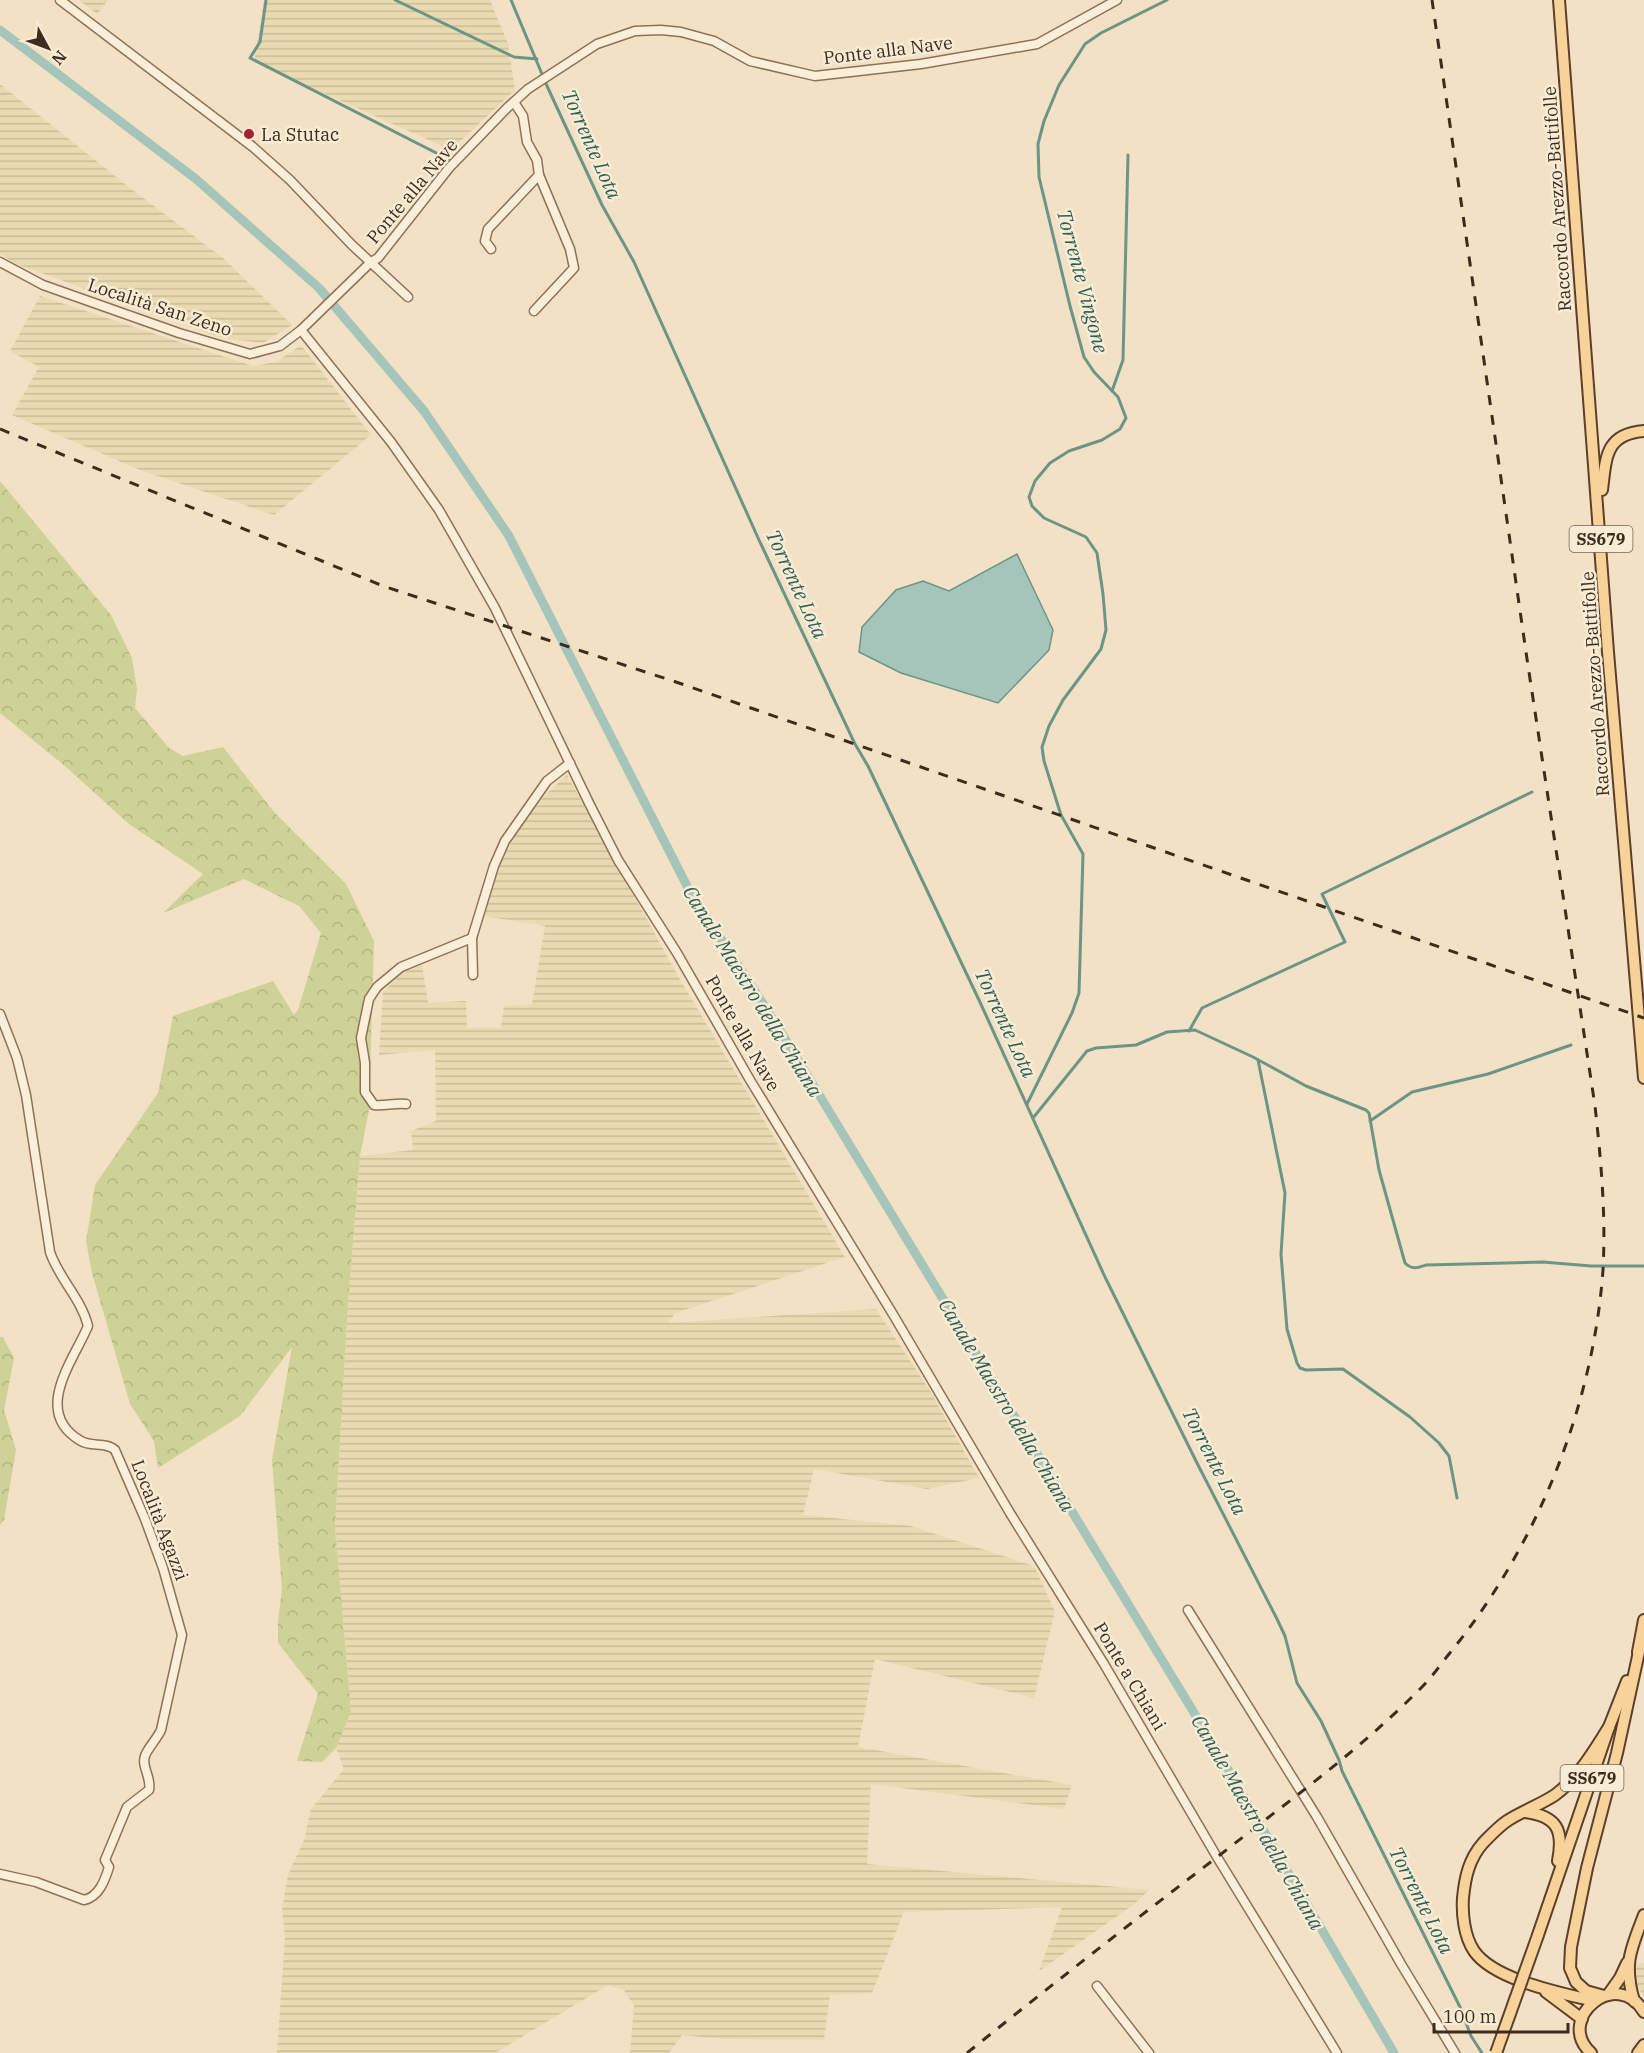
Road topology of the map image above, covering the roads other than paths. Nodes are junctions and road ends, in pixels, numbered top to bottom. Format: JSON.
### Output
{"nodes":[{"id":1,"x":60,"y":0,"type":"edge"},
{"id":2,"x":1117,"y":0,"type":"edge"},
{"id":3,"x":1559,"y":0,"type":"edge"},
{"id":4,"x":514,"y":102,"type":"junction"},
{"id":5,"x":539,"y":175,"type":"junction"},
{"id":6,"x":491,"y":249,"type":"dead end"},
{"id":7,"x":0,"y":262,"type":"edge"},
{"id":8,"x":370,"y":262,"type":"junction"},
{"id":9,"x":408,"y":297,"type":"dead end"},
{"id":10,"x":534,"y":311,"type":"dead end"},
{"id":11,"x":304,"y":328,"type":"junction"},
{"id":12,"x":1644,"y":431,"type":"edge"},
{"id":13,"x":1599,"y":512,"type":"junction"},
{"id":14,"x":570,"y":763,"type":"junction"},
{"id":15,"x":472,"y":938,"type":"junction"},
{"id":16,"x":473,"y":975,"type":"dead end"},
{"id":17,"x":0,"y":1014,"type":"edge"},
{"id":18,"x":1644,"y":1078,"type":"edge"},
{"id":19,"x":406,"y":1104,"type":"dead end"},
{"id":20,"x":894,"y":1316,"type":"joint"},
{"id":21,"x":1188,"y":1610,"type":"dead end"},
{"id":22,"x":1644,"y":1620,"type":"edge"},
{"id":23,"x":1640,"y":1647,"type":"junction"},
{"id":24,"x":1609,"y":1727,"type":"junction"},
{"id":25,"x":1525,"y":1812,"type":"junction"},
{"id":26,"x":0,"y":1874,"type":"edge"},
{"id":27,"x":1551,"y":1896,"type":"junction"},
{"id":28,"x":1644,"y":1915,"type":"edge"},
{"id":29,"x":1628,"y":1960,"type":"junction"},
{"id":30,"x":1097,"y":1986,"type":"dead end"},
{"id":31,"x":1541,"y":1988,"type":"junction"},
{"id":32,"x":1602,"y":1997,"type":"junction"},
{"id":33,"x":1634,"y":2001,"type":"junction"},
{"id":34,"x":1644,"y":2012,"type":"edge"},
{"id":35,"x":1582,"y":2019,"type":"junction"},
{"id":36,"x":1644,"y":2045,"type":"edge"},
{"id":37,"x":1149,"y":2053,"type":"edge"},
{"id":38,"x":1337,"y":2053,"type":"edge"},
{"id":39,"x":1455,"y":2053,"type":"edge"},
{"id":40,"x":1496,"y":2053,"type":"edge"},
{"id":41,"x":1591,"y":2053,"type":"edge"},
{"id":42,"x":1638,"y":2053,"type":"edge"}],
"edges":[{"from":1,"to":8,"type":"street"},
{"from":2,"to":4,"type":"street","name":"Ponte alla Nave"},
{"from":3,"to":13,"type":"main road","name":"Raccordo Arezzo-Battifolle","number":"SS679"},
{"from":4,"to":5,"type":"street"},
{"from":4,"to":8,"type":"street","name":"Ponte alla Nave"},
{"from":5,"to":6,"type":"street"},
{"from":5,"to":10,"type":"street"},
{"from":7,"to":11,"type":"street","name":"Località San Zeno"},
{"from":8,"to":9,"type":"street"},
{"from":8,"to":11,"type":"street","name":"Ponte alla Nave"},
{"from":11,"to":14,"type":"street","name":"Ponte alla Nave"},
{"from":12,"to":13,"type":"main road"},
{"from":13,"to":18,"type":"main road","name":"Raccordo Arezzo-Battifolle","number":"SS679"},
{"from":14,"to":15,"type":"street"},
{"from":14,"to":20,"type":"street","name":"Ponte alla Nave"},
{"from":15,"to":16,"type":"street"},
{"from":15,"to":19,"type":"street"},
{"from":17,"to":26,"type":"street","name":"Località Agazzi"},
{"from":20,"to":38,"type":"street","name":"Ponte a Chiani"},
{"from":21,"to":39,"type":"street"},
{"from":22,"to":23,"type":"main road","number":"SS679"},
{"from":23,"to":24,"type":"main road","number":"SS679"},
{"from":23,"to":32,"type":"main road"},
{"from":24,"to":25,"type":"main road"},
{"from":24,"to":27,"type":"main road","number":"SS679"},
{"from":25,"to":27,"type":"main road"},
{"from":25,"to":31,"type":"main road"},
{"from":27,"to":40,"type":"main road","number":"SS679","bridge":true},
{"from":28,"to":29,"type":"main road"},
{"from":29,"to":32,"type":"main road"},
{"from":29,"to":33,"type":"main road"},
{"from":30,"to":37,"type":"street"},
{"from":31,"to":32,"type":"main road"},
{"from":31,"to":35,"type":"main road"},
{"from":32,"to":33,"type":"main road"},
{"from":32,"to":35,"type":"main road"},
{"from":33,"to":34,"type":"main road"},
{"from":35,"to":41,"type":"main road"},
{"from":36,"to":42,"type":"main road"}]}
